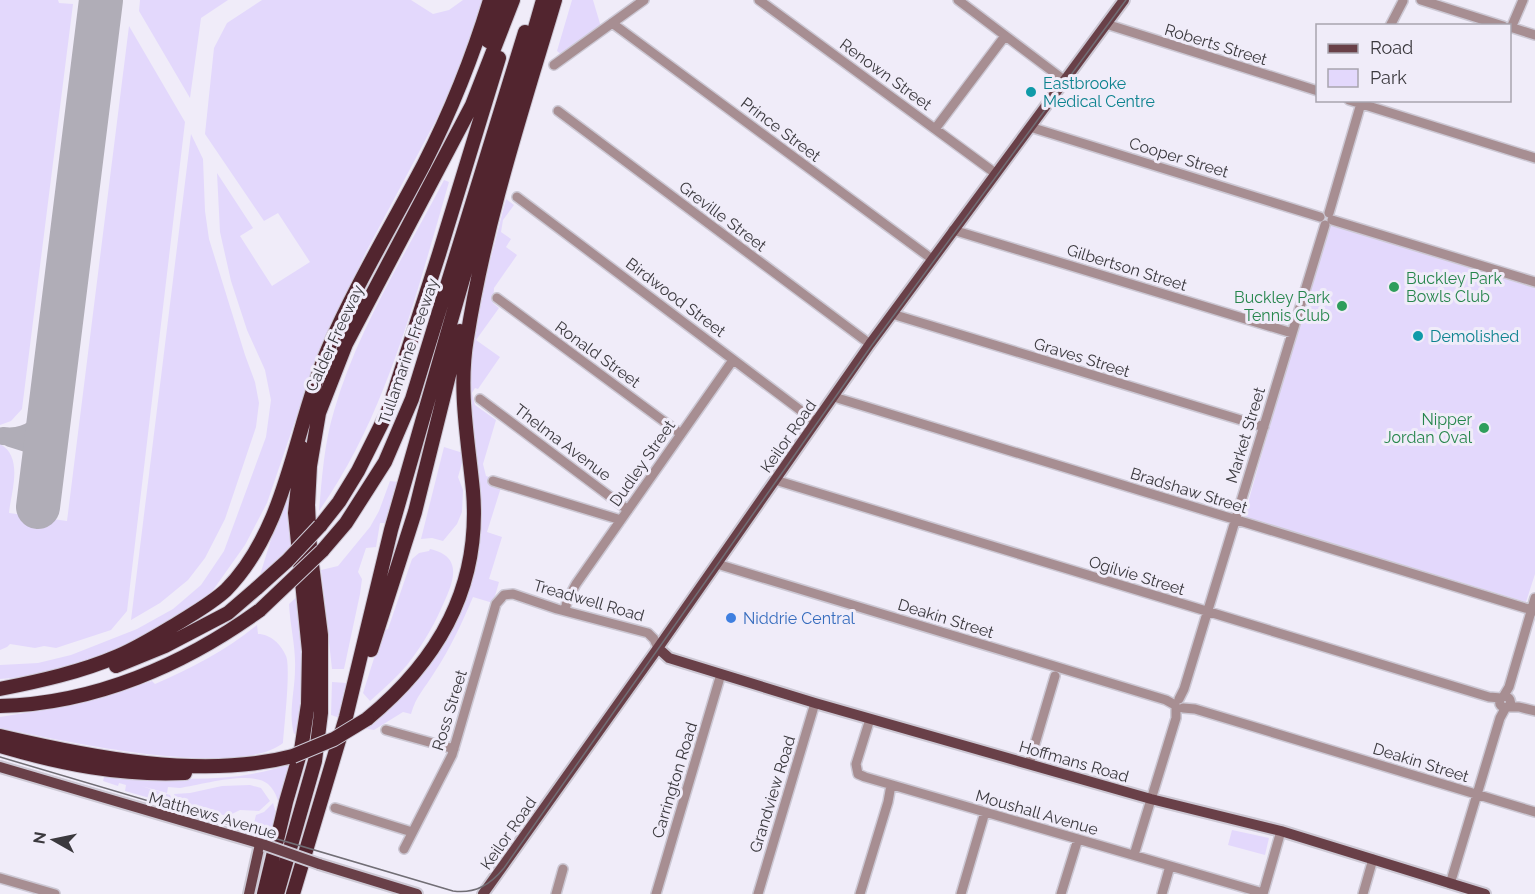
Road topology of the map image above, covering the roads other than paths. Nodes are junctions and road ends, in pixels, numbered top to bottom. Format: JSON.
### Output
{"nodes":[{"id":1,"x":490,"y":0,"type":"edge"},
{"id":2,"x":501,"y":0,"type":"edge"},
{"id":3,"x":514,"y":0,"type":"edge"},
{"id":4,"x":535,"y":0,"type":"edge"},
{"id":5,"x":543,"y":0,"type":"edge"},
{"id":6,"x":555,"y":0,"type":"edge"},
{"id":7,"x":759,"y":0,"type":"edge"},
{"id":8,"x":958,"y":0,"type":"edge"},
{"id":9,"x":1124,"y":0,"type":"edge"},
{"id":10,"x":1402,"y":0,"type":"edge"},
{"id":11,"x":1409,"y":0,"type":"edge"},
{"id":12,"x":1421,"y":0,"type":"edge"},
{"id":13,"x":1522,"y":0,"type":"edge"},
{"id":14,"x":641,"y":1,"type":"edge"},
{"id":15,"x":612,"y":23,"type":"junction"},
{"id":16,"x":1106,"y":24,"type":"junction"},
{"id":17,"x":1391,"y":24,"type":"edge"},
{"id":18,"x":1498,"y":24,"type":"edge"},
{"id":19,"x":1510,"y":24,"type":"edge"},
{"id":20,"x":1511,"y":28,"type":"edge"},
{"id":21,"x":1535,"y":35,"type":"edge"},
{"id":22,"x":1005,"y":36,"type":"junction"},
{"id":23,"x":554,"y":64,"type":"dead end"},
{"id":24,"x":1065,"y":80,"type":"junction"},
{"id":25,"x":1316,"y":91,"type":"edge"},
{"id":26,"x":1362,"y":102,"type":"edge"},
{"id":27,"x":558,"y":111,"type":"dead end"},
{"id":28,"x":1030,"y":127,"type":"junction"},
{"id":29,"x":935,"y":129,"type":"junction"},
{"id":30,"x":1535,"y":158,"type":"edge"},
{"id":31,"x":995,"y":173,"type":"junction"},
{"id":32,"x":517,"y":197,"type":"dead end"},
{"id":33,"x":1326,"y":219,"type":"junction"},
{"id":34,"x":953,"y":230,"type":"junction"},
{"id":35,"x":488,"y":240,"type":"junction"},
{"id":36,"x":932,"y":259,"type":"junction"},
{"id":37,"x":1535,"y":282,"type":"edge"},
{"id":38,"x":497,"y":298,"type":"dead end"},
{"id":39,"x":892,"y":314,"type":"junction"},
{"id":40,"x":1292,"y":333,"type":"junction"},
{"id":41,"x":870,"y":344,"type":"junction"},
{"id":42,"x":733,"y":360,"type":"junction"},
{"id":43,"x":317,"y":378,"type":"junction"},
{"id":44,"x":834,"y":397,"type":"junction"},
{"id":45,"x":480,"y":399,"type":"dead end"},
{"id":46,"x":319,"y":413,"type":"junction"},
{"id":47,"x":816,"y":422,"type":"junction"},
{"id":48,"x":1264,"y":427,"type":"junction"},
{"id":49,"x":681,"y":434,"type":"junction"},
{"id":50,"x":775,"y":480,"type":"junction"},
{"id":51,"x":493,"y":481,"type":"dead end"},
{"id":52,"x":628,"y":510,"type":"junction"},
{"id":53,"x":621,"y":520,"type":"junction"},
{"id":54,"x":1235,"y":520,"type":"junction"},
{"id":55,"x":717,"y":564,"type":"junction"},
{"id":56,"x":504,"y":595,"type":"joint"},
{"id":57,"x":1535,"y":598,"type":"edge"},
{"id":58,"x":561,"y":610,"type":"junction"},
{"id":59,"x":1533,"y":610,"type":"edge"},
{"id":60,"x":1207,"y":612,"type":"junction"},
{"id":61,"x":658,"y":648,"type":"junction"},
{"id":62,"x":721,"y":674,"type":"junction"},
{"id":63,"x":1055,"y":676,"type":"dead end"},
{"id":64,"x":0,"y":690,"type":"edge"},
{"id":65,"x":1504,"y":702,"type":"junction"},
{"id":66,"x":815,"y":703,"type":"junction"},
{"id":67,"x":1180,"y":704,"type":"junction"},
{"id":68,"x":0,"y":706,"type":"edge"},
{"id":69,"x":1535,"y":711,"type":"edge"},
{"id":70,"x":346,"y":717,"type":"junction"},
{"id":71,"x":870,"y":718,"type":"junction"},
{"id":72,"x":387,"y":729,"type":"dead end"},
{"id":73,"x":0,"y":736,"type":"edge"},
{"id":74,"x":0,"y":746,"type":"edge"},
{"id":75,"x":454,"y":749,"type":"junction"},
{"id":76,"x":1029,"y":764,"type":"junction"},
{"id":77,"x":0,"y":767,"type":"edge"},
{"id":78,"x":222,"y":767,"type":"junction"},
{"id":79,"x":893,"y":786,"type":"junction"},
{"id":80,"x":1476,"y":795,"type":"junction"},
{"id":81,"x":1151,"y":799,"type":"junction"},
{"id":82,"x":335,"y":808,"type":"dead end"},
{"id":83,"x":985,"y":812,"type":"junction"},
{"id":84,"x":1535,"y":812,"type":"edge"},
{"id":85,"x":412,"y":831,"type":"junction"},
{"id":86,"x":1281,"y":831,"type":"junction"},
{"id":87,"x":1078,"y":839,"type":"junction"},
{"id":88,"x":404,"y":849,"type":"dead end"},
{"id":89,"x":261,"y":850,"type":"junction"},
{"id":90,"x":1134,"y":855,"type":"junction"},
{"id":91,"x":1373,"y":860,"type":"junction"},
{"id":92,"x":1170,"y":866,"type":"junction"},
{"id":93,"x":563,"y":869,"type":"dead end"},
{"id":94,"x":0,"y":878,"type":"edge"},
{"id":95,"x":1450,"y":884,"type":"junction"},
{"id":96,"x":1465,"y":891,"type":"edge"},
{"id":97,"x":1263,"y":893,"type":"edge"},
{"id":98,"x":55,"y":894,"type":"edge"},
{"id":99,"x":249,"y":894,"type":"edge"},
{"id":100,"x":264,"y":894,"type":"edge"},
{"id":101,"x":277,"y":894,"type":"edge"},
{"id":102,"x":293,"y":894,"type":"edge"},
{"id":103,"x":417,"y":894,"type":"edge"},
{"id":104,"x":483,"y":894,"type":"edge"},
{"id":105,"x":556,"y":894,"type":"edge"},
{"id":106,"x":656,"y":894,"type":"edge"},
{"id":107,"x":758,"y":894,"type":"edge"},
{"id":108,"x":860,"y":894,"type":"edge"},
{"id":109,"x":961,"y":894,"type":"edge"},
{"id":110,"x":1061,"y":894,"type":"edge"},
{"id":111,"x":1161,"y":894,"type":"edge"},
{"id":112,"x":1363,"y":894,"type":"edge"},
{"id":113,"x":1485,"y":894,"type":"edge"}],
"edges":[{"from":1,"to":43,"type":"highway"},
{"from":2,"to":46,"type":"highway"},
{"from":3,"to":46,"type":"highway","name":"Calder Freeway"},
{"from":3,"to":64,"type":"highway","name":"Tullamarine Freeway","bridge":true},
{"from":4,"to":68,"type":"highway","name":"Tullamarine Freeway","bridge":true},
{"from":5,"to":70,"type":"highway"},
{"from":6,"to":35,"type":"highway"},
{"from":7,"to":29,"type":"street","name":"Renown Street"},
{"from":8,"to":22,"type":"street"},
{"from":9,"to":16,"type":"main road","name":"Keilor Road"},
{"from":10,"to":11,"type":"street"},
{"from":10,"to":17,"type":"street"},
{"from":12,"to":18,"type":"street"},
{"from":13,"to":19,"type":"street"},
{"from":14,"to":15,"type":"street"},
{"from":15,"to":23,"type":"street"},
{"from":15,"to":36,"type":"street","name":"Prince Street"},
{"from":16,"to":24,"type":"main road","name":"Keilor Road"},
{"from":16,"to":25,"type":"street","name":"Roberts Street"},
{"from":20,"to":21,"type":"street"},
{"from":22,"to":24,"type":"street"},
{"from":22,"to":29,"type":"street"},
{"from":24,"to":28,"type":"main road","name":"Keilor Road"},
{"from":26,"to":30,"type":"street"},
{"from":26,"to":33,"type":"street","name":"Market Street"},
{"from":27,"to":41,"type":"street","name":"Greville Street"},
{"from":28,"to":31,"type":"main road","name":"Keilor Road"},
{"from":28,"to":33,"type":"street","name":"Cooper Street"},
{"from":29,"to":31,"type":"street","name":"Renown Street"},
{"from":31,"to":34,"type":"main road","name":"Keilor Road"},
{"from":32,"to":42,"type":"street","name":"Birdwood Street"},
{"from":33,"to":37,"type":"street","name":"Cooper Street"},
{"from":33,"to":40,"type":"street","name":"Market Street"},
{"from":34,"to":36,"type":"main road","name":"Keilor Road"},
{"from":34,"to":40,"type":"street","name":"Gilbertson Street"},
{"from":35,"to":70,"type":"highway"},
{"from":35,"to":78,"type":"highway","bridge":true},
{"from":36,"to":39,"type":"main road","name":"Keilor Road"},
{"from":38,"to":49,"type":"street","name":"Ronald Street"},
{"from":39,"to":41,"type":"main road","name":"Keilor Road"},
{"from":39,"to":48,"type":"street","name":"Graves Street"},
{"from":40,"to":48,"type":"street","name":"Market Street"},
{"from":41,"to":44,"type":"main road","name":"Keilor Road"},
{"from":42,"to":47,"type":"street","name":"Birdwood Street"},
{"from":42,"to":49,"type":"street","name":"Dudley Street"},
{"from":43,"to":64,"type":"highway"},
{"from":43,"to":100,"type":"highway"},
{"from":44,"to":47,"type":"main road","name":"Keilor Road"},
{"from":44,"to":54,"type":"street","name":"Bradshaw Street"},
{"from":45,"to":52,"type":"street","name":"Thelma Avenue"},
{"from":46,"to":101,"type":"highway","name":"Calder Freeway"},
{"from":47,"to":50,"type":"main road","name":"Keilor Road"},
{"from":48,"to":54,"type":"street","name":"Market Street"},
{"from":49,"to":52,"type":"street","name":"Dudley Street"},
{"from":50,"to":55,"type":"main road","name":"Keilor Road"},
{"from":50,"to":60,"type":"street","name":"Ogilvie Street"},
{"from":51,"to":53,"type":"street"},
{"from":52,"to":53,"type":"street","name":"Dudley Street"},
{"from":53,"to":58,"type":"street","name":"Dudley Street"},
{"from":54,"to":59,"type":"street","name":"Bradshaw Street"},
{"from":54,"to":60,"type":"street","name":"Market Street"},
{"from":55,"to":61,"type":"main road","name":"Keilor Road"},
{"from":55,"to":67,"type":"street","name":"Deakin Street"},
{"from":56,"to":58,"type":"street","name":"Treadwell Road"},
{"from":56,"to":75,"type":"street","name":"Ross Street"},
{"from":57,"to":59,"type":"street"},
{"from":58,"to":61,"type":"street","name":"Treadwell Road"},
{"from":59,"to":65,"type":"street"},
{"from":60,"to":65,"type":"street","name":"Ogilvie Street"},
{"from":60,"to":67,"type":"street","name":"Market Street"},
{"from":61,"to":62,"type":"main road","name":"Hoffmans Road"},
{"from":61,"to":104,"type":"main road","name":"Keilor Road"},
{"from":62,"to":66,"type":"main road","name":"Hoffmans Road"},
{"from":62,"to":106,"type":"street","name":"Carrington Road"},
{"from":63,"to":76,"type":"street"},
{"from":65,"to":69,"type":"street","name":"Ogilvie Street"},
{"from":65,"to":80,"type":"street"},
{"from":66,"to":71,"type":"main road","name":"Hoffmans Road"},
{"from":66,"to":107,"type":"street","name":"Grandview Road"},
{"from":67,"to":80,"type":"street","name":"Deakin Street"},
{"from":67,"to":81,"type":"street","name":"Market Street"},
{"from":70,"to":102,"type":"highway"},
{"from":71,"to":76,"type":"main road","name":"Hoffmans Road"},
{"from":71,"to":79,"type":"street","name":"Moushall Avenue"},
{"from":72,"to":75,"type":"street"},
{"from":73,"to":78,"type":"highway"},
{"from":74,"to":78,"type":"highway"},
{"from":75,"to":85,"type":"street","name":"Ross Street"},
{"from":76,"to":81,"type":"main road","name":"Hoffmans Road"},
{"from":77,"to":89,"type":"main road","name":"Matthews Avenue"},
{"from":79,"to":83,"type":"street","name":"Moushall Avenue"},
{"from":79,"to":108,"type":"street"},
{"from":80,"to":84,"type":"street","name":"Deakin Street"},
{"from":80,"to":95,"type":"street"},
{"from":81,"to":86,"type":"main road","name":"Hoffmans Road"},
{"from":81,"to":90,"type":"street","name":"Market Street"},
{"from":82,"to":85,"type":"street"},
{"from":83,"to":87,"type":"street","name":"Moushall Avenue"},
{"from":83,"to":109,"type":"street"},
{"from":85,"to":88,"type":"street","name":"Ross Street"},
{"from":86,"to":91,"type":"main road","name":"Hoffmans Road"},
{"from":86,"to":97,"type":"street"},
{"from":87,"to":90,"type":"street","name":"Moushall Avenue"},
{"from":87,"to":110,"type":"street"},
{"from":89,"to":99,"type":"main road"},
{"from":89,"to":103,"type":"main road","name":"Matthews Avenue","bridge":true},
{"from":90,"to":92,"type":"street","name":"Moushall Avenue"},
{"from":91,"to":95,"type":"main road","name":"Hoffmans Road"},
{"from":91,"to":112,"type":"street"},
{"from":92,"to":97,"type":"street","name":"Moushall Avenue"},
{"from":92,"to":111,"type":"street"},
{"from":93,"to":105,"type":"street"},
{"from":94,"to":98,"type":"street"},
{"from":95,"to":96,"type":"main road","name":"Hoffmans Road"},
{"from":96,"to":113,"type":"main road","name":"Hoffmans Road"}]}
